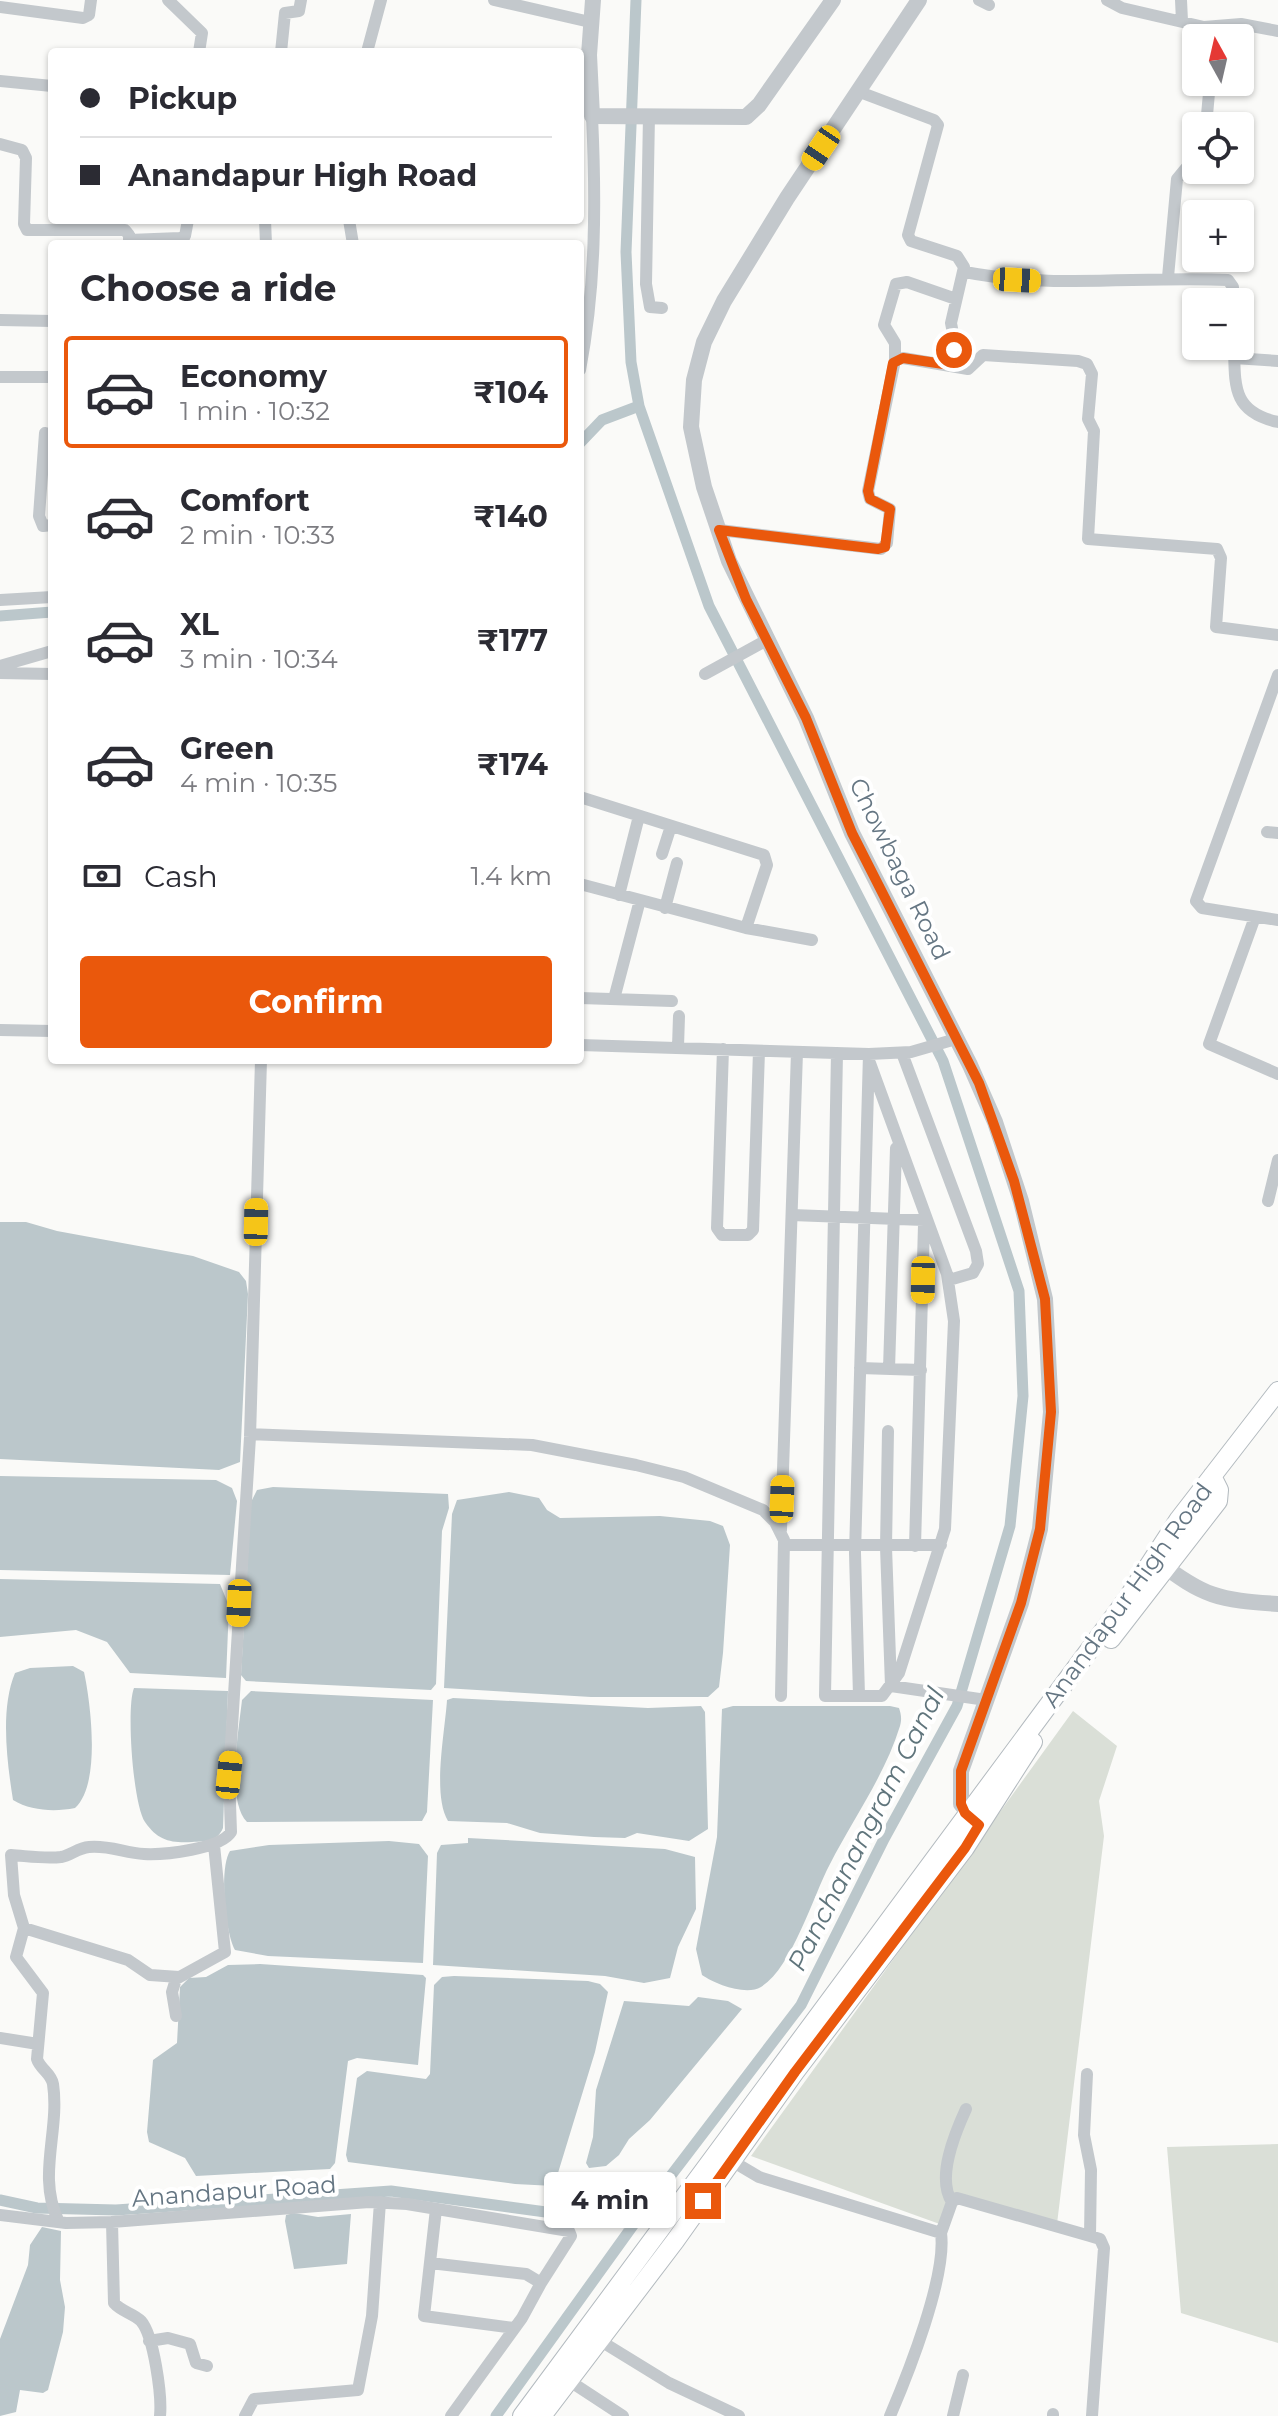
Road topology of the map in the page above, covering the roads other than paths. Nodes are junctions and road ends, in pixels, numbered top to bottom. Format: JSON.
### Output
{"nodes":[{"id":1,"x":91,"y":0,"type":"edge"},
{"id":2,"x":168,"y":0,"type":"edge"},
{"id":3,"x":301,"y":0,"type":"edge"},
{"id":4,"x":381,"y":0,"type":"edge"},
{"id":5,"x":494,"y":0,"type":"edge"},
{"id":6,"x":593,"y":0,"type":"edge"},
{"id":7,"x":833,"y":0,"type":"edge"},
{"id":8,"x":919,"y":0,"type":"edge"},
{"id":9,"x":1107,"y":0,"type":"edge"},
{"id":10,"x":1181,"y":0,"type":"edge"},
{"id":11,"x":0,"y":7,"type":"edge"},
{"id":12,"x":1182,"y":21,"type":"junction"},
{"id":13,"x":590,"y":22,"type":"junction"},
{"id":14,"x":1193,"y":24,"type":"edge"},
{"id":15,"x":1254,"y":26,"type":"edge"},
{"id":16,"x":1278,"y":31,"type":"edge"},
{"id":17,"x":200,"y":48,"type":"edge"},
{"id":18,"x":281,"y":48,"type":"edge"},
{"id":19,"x":368,"y":48,"type":"edge"},
{"id":20,"x":0,"y":81,"type":"edge"},
{"id":21,"x":48,"y":86,"type":"edge"},
{"id":22,"x":857,"y":91,"type":"junction"},
{"id":23,"x":645,"y":115,"type":"junction"},
{"id":24,"x":600,"y":117,"type":"junction"},
{"id":25,"x":0,"y":144,"type":"edge"},
{"id":26,"x":1182,"y":173,"type":"edge"},
{"id":27,"x":187,"y":224,"type":"edge"},
{"id":28,"x":128,"y":240,"type":"edge"},
{"id":29,"x":154,"y":240,"type":"edge"},
{"id":30,"x":965,"y":272,"type":"junction"},
{"id":31,"x":1168,"y":277,"type":"junction"},
{"id":32,"x":1233,"y":288,"type":"edge"},
{"id":33,"x":956,"y":299,"type":"junction"},
{"id":34,"x":662,"y":308,"type":"dead end"},
{"id":35,"x":0,"y":320,"type":"edge"},
{"id":36,"x":48,"y":321,"type":"edge"},
{"id":37,"x":584,"y":343,"type":"edge"},
{"id":38,"x":1254,"y":356,"type":"edge"},
{"id":39,"x":895,"y":360,"type":"junction"},
{"id":40,"x":1234,"y":360,"type":"edge"},
{"id":41,"x":1278,"y":361,"type":"edge"},
{"id":42,"x":950,"y":365,"type":"junction"},
{"id":43,"x":0,"y":377,"type":"edge"},
{"id":44,"x":48,"y":377,"type":"edge"},
{"id":45,"x":1278,"y":422,"type":"edge"},
{"id":46,"x":45,"y":433,"type":"dead end"},
{"id":47,"x":48,"y":525,"type":"edge"},
{"id":48,"x":719,"y":530,"type":"junction"},
{"id":49,"x":48,"y":597,"type":"edge"},
{"id":50,"x":0,"y":600,"type":"edge"},
{"id":51,"x":1278,"y":635,"type":"edge"},
{"id":52,"x":760,"y":644,"type":"junction"},
{"id":53,"x":48,"y":652,"type":"edge"},
{"id":54,"x":0,"y":666,"type":"edge"},
{"id":55,"x":0,"y":673,"type":"edge"},
{"id":56,"x":48,"y":674,"type":"edge"},
{"id":57,"x":705,"y":674,"type":"dead end"},
{"id":58,"x":1278,"y":675,"type":"edge"},
{"id":59,"x":584,"y":798,"type":"edge"},
{"id":60,"x":639,"y":816,"type":"junction"},
{"id":61,"x":671,"y":826,"type":"junction"},
{"id":62,"x":662,"y":854,"type":"dead end"},
{"id":63,"x":677,"y":863,"type":"dead end"},
{"id":64,"x":584,"y":885,"type":"edge"},
{"id":65,"x":619,"y":895,"type":"junction"},
{"id":66,"x":640,"y":900,"type":"junction"},
{"id":67,"x":665,"y":908,"type":"junction"},
{"id":68,"x":1255,"y":917,"type":"junction"},
{"id":69,"x":1278,"y":920,"type":"edge"},
{"id":70,"x":746,"y":928,"type":"junction"},
{"id":71,"x":812,"y":940,"type":"dead end"},
{"id":72,"x":584,"y":998,"type":"edge"},
{"id":73,"x":614,"y":999,"type":"junction"},
{"id":74,"x":672,"y":1001,"type":"dead end"},
{"id":75,"x":679,"y":1016,"type":"dead end"},
{"id":76,"x":0,"y":1030,"type":"edge"},
{"id":77,"x":48,"y":1031,"type":"edge"},
{"id":78,"x":950,"y":1041,"type":"junction"},
{"id":79,"x":584,"y":1045,"type":"edge"},
{"id":80,"x":678,"y":1047,"type":"junction"},
{"id":81,"x":723,"y":1049,"type":"junction"},
{"id":82,"x":759,"y":1051,"type":"junction"},
{"id":83,"x":797,"y":1052,"type":"junction"},
{"id":84,"x":907,"y":1052,"type":"junction"},
{"id":85,"x":837,"y":1053,"type":"junction"},
{"id":86,"x":869,"y":1059,"type":"junction"},
{"id":87,"x":261,"y":1064,"type":"edge"},
{"id":88,"x":1278,"y":1074,"type":"edge"},
{"id":89,"x":896,"y":1141,"type":"junction"},
{"id":90,"x":1278,"y":1160,"type":"edge"},
{"id":91,"x":1268,"y":1201,"type":"dead end"},
{"id":92,"x":792,"y":1215,"type":"junction"},
{"id":93,"x":833,"y":1216,"type":"junction"},
{"id":94,"x":863,"y":1217,"type":"junction"},
{"id":95,"x":924,"y":1217,"type":"junction"},
{"id":96,"x":894,"y":1218,"type":"junction"},
{"id":97,"x":949,"y":1280,"type":"junction"},
{"id":98,"x":860,"y":1368,"type":"junction"},
{"id":99,"x":889,"y":1369,"type":"junction"},
{"id":100,"x":921,"y":1370,"type":"junction"},
{"id":101,"x":1278,"y":1391,"type":"edge"},
{"id":102,"x":888,"y":1431,"type":"dead end"},
{"id":103,"x":250,"y":1434,"type":"junction"},
{"id":104,"x":781,"y":1530,"type":"junction"},
{"id":105,"x":784,"y":1545,"type":"junction"},
{"id":106,"x":826,"y":1545,"type":"junction"},
{"id":107,"x":941,"y":1545,"type":"junction"},
{"id":108,"x":855,"y":1546,"type":"junction"},
{"id":109,"x":915,"y":1546,"type":"junction"},
{"id":110,"x":886,"y":1547,"type":"junction"},
{"id":111,"x":1161,"y":1564,"type":"junction"},
{"id":112,"x":1278,"y":1604,"type":"edge"},
{"id":113,"x":891,"y":1686,"type":"junction"},
{"id":114,"x":781,"y":1696,"type":"dead end"},
{"id":115,"x":859,"y":1696,"type":"junction"},
{"id":116,"x":986,"y":1700,"type":"junction"},
{"id":117,"x":972,"y":1819,"type":"junction"},
{"id":118,"x":214,"y":1845,"type":"junction"},
{"id":119,"x":24,"y":1928,"type":"junction"},
{"id":120,"x":179,"y":1977,"type":"junction"},
{"id":121,"x":176,"y":2016,"type":"dead end"},
{"id":122,"x":0,"y":2038,"type":"edge"},
{"id":123,"x":38,"y":2044,"type":"junction"},
{"id":124,"x":1087,"y":2074,"type":"dead end"},
{"id":125,"x":966,"y":2109,"type":"dead end"},
{"id":126,"x":732,"y":2161,"type":"junction"},
{"id":127,"x":380,"y":2202,"type":"junction"},
{"id":128,"x":952,"y":2202,"type":"junction"},
{"id":129,"x":436,"y":2209,"type":"junction"},
{"id":130,"x":0,"y":2215,"type":"edge"},
{"id":131,"x":56,"y":2216,"type":"junction"},
{"id":132,"x":112,"y":2222,"type":"junction"},
{"id":133,"x":941,"y":2233,"type":"junction"},
{"id":134,"x":1090,"y":2236,"type":"junction"},
{"id":135,"x":430,"y":2263,"type":"junction"},
{"id":136,"x":541,"y":2283,"type":"junction"},
{"id":137,"x":514,"y":2328,"type":"junction"},
{"id":138,"x":599,"y":2340,"type":"junction"},
{"id":139,"x":149,"y":2341,"type":"junction"},
{"id":140,"x":207,"y":2366,"type":"dead end"},
{"id":141,"x":963,"y":2375,"type":"dead end"},
{"id":142,"x":568,"y":2380,"type":"junction"},
{"id":143,"x":160,"y":2416,"type":"edge"},
{"id":144,"x":245,"y":2416,"type":"edge"},
{"id":145,"x":451,"y":2416,"type":"edge"},
{"id":146,"x":522,"y":2416,"type":"edge"},
{"id":147,"x":542,"y":2416,"type":"edge"},
{"id":148,"x":623,"y":2416,"type":"edge"},
{"id":149,"x":739,"y":2416,"type":"edge"},
{"id":150,"x":890,"y":2416,"type":"edge"},
{"id":151,"x":953,"y":2416,"type":"edge"},
{"id":152,"x":1092,"y":2416,"type":"edge"}],
"edges":[{"from":1,"to":11,"type":"street"},
{"from":2,"to":17,"type":"street"},
{"from":3,"to":18,"type":"street"},
{"from":4,"to":19,"type":"street"},
{"from":5,"to":13,"type":"street"},
{"from":6,"to":13,"type":"street"},
{"from":7,"to":23,"type":"street"},
{"from":8,"to":22,"type":"street","name":"Chowbaga Road"},
{"from":9,"to":12,"type":"street"},
{"from":10,"to":12,"type":"street"},
{"from":12,"to":14,"type":"street"},
{"from":13,"to":24,"type":"street"},
{"from":15,"to":16,"type":"street"},
{"from":20,"to":21,"type":"street"},
{"from":22,"to":30,"type":"street"},
{"from":22,"to":48,"type":"street","name":"Chowbaga Road"},
{"from":23,"to":24,"type":"street"},
{"from":23,"to":34,"type":"street"},
{"from":24,"to":37,"type":"street"},
{"from":25,"to":28,"type":"street"},
{"from":26,"to":31,"type":"street"},
{"from":27,"to":29,"type":"street"},
{"from":30,"to":31,"type":"street"},
{"from":30,"to":33,"type":"street"},
{"from":31,"to":32,"type":"street"},
{"from":33,"to":39,"type":"street"},
{"from":33,"to":42,"type":"street"},
{"from":35,"to":36,"type":"street"},
{"from":38,"to":41,"type":"street"},
{"from":39,"to":42,"type":"street"},
{"from":39,"to":48,"type":"street"},
{"from":40,"to":45,"type":"street"},
{"from":42,"to":51,"type":"street"},
{"from":43,"to":44,"type":"street"},
{"from":46,"to":47,"type":"street"},
{"from":48,"to":52,"type":"street","name":"Chowbaga Road"},
{"from":49,"to":50,"type":"street"},
{"from":52,"to":57,"type":"street"},
{"from":52,"to":78,"type":"street","name":"Chowbaga Road"},
{"from":53,"to":54,"type":"street"},
{"from":55,"to":56,"type":"street"},
{"from":58,"to":68,"type":"street"},
{"from":59,"to":60,"type":"street"},
{"from":60,"to":61,"type":"street"},
{"from":60,"to":65,"type":"street"},
{"from":61,"to":62,"type":"street"},
{"from":61,"to":70,"type":"street"},
{"from":63,"to":67,"type":"street"},
{"from":64,"to":65,"type":"street"},
{"from":65,"to":66,"type":"street"},
{"from":66,"to":67,"type":"street"},
{"from":66,"to":73,"type":"street"},
{"from":67,"to":70,"type":"street"},
{"from":68,"to":69,"type":"street"},
{"from":68,"to":88,"type":"street"},
{"from":70,"to":71,"type":"street"},
{"from":72,"to":73,"type":"street"},
{"from":73,"to":74,"type":"street"},
{"from":75,"to":80,"type":"street"},
{"from":76,"to":77,"type":"street"},
{"from":78,"to":84,"type":"street"},
{"from":78,"to":116,"type":"street","name":"Chowbaga Road"},
{"from":79,"to":80,"type":"street"},
{"from":80,"to":81,"type":"street"},
{"from":81,"to":82,"type":"street"},
{"from":81,"to":82,"type":"street"},
{"from":82,"to":83,"type":"street"},
{"from":83,"to":85,"type":"street"},
{"from":83,"to":92,"type":"street"},
{"from":84,"to":86,"type":"street"},
{"from":84,"to":97,"type":"street"},
{"from":85,"to":86,"type":"street"},
{"from":85,"to":93,"type":"street"},
{"from":86,"to":89,"type":"street"},
{"from":86,"to":94,"type":"street"},
{"from":87,"to":103,"type":"street"},
{"from":89,"to":95,"type":"street"},
{"from":89,"to":96,"type":"street"},
{"from":90,"to":91,"type":"street"},
{"from":92,"to":93,"type":"street"},
{"from":92,"to":104,"type":"street"},
{"from":93,"to":94,"type":"street"},
{"from":93,"to":106,"type":"street"},
{"from":94,"to":96,"type":"street"},
{"from":94,"to":98,"type":"street"},
{"from":95,"to":96,"type":"street"},
{"from":95,"to":97,"type":"street"},
{"from":95,"to":100,"type":"street"},
{"from":96,"to":99,"type":"street"},
{"from":97,"to":107,"type":"street"},
{"from":98,"to":99,"type":"street"},
{"from":98,"to":108,"type":"street"},
{"from":99,"to":100,"type":"street"},
{"from":100,"to":109,"type":"street"},
{"from":101,"to":111,"type":"main road","name":"Anandapur High Road"},
{"from":102,"to":110,"type":"street"},
{"from":103,"to":104,"type":"street"},
{"from":103,"to":118,"type":"street"},
{"from":104,"to":105,"type":"street"},
{"from":105,"to":106,"type":"street"},
{"from":105,"to":114,"type":"street"},
{"from":106,"to":108,"type":"street"},
{"from":106,"to":115,"type":"street"},
{"from":107,"to":109,"type":"street"},
{"from":107,"to":113,"type":"street"},
{"from":108,"to":110,"type":"street"},
{"from":108,"to":115,"type":"street"},
{"from":109,"to":110,"type":"street"},
{"from":110,"to":113,"type":"street"},
{"from":111,"to":112,"type":"street"},
{"from":111,"to":117,"type":"main road","name":"Anandapur High Road"},
{"from":113,"to":115,"type":"street"},
{"from":113,"to":116,"type":"street"},
{"from":116,"to":117,"type":"street","name":"Chowbaga Road"},
{"from":117,"to":126,"type":"main road","name":"Anandapur High Road"},
{"from":117,"to":146,"type":"main road","name":"Anandapur High Road"},
{"from":118,"to":119,"type":"street"},
{"from":118,"to":120,"type":"street"},
{"from":119,"to":120,"type":"street"},
{"from":119,"to":123,"type":"street"},
{"from":120,"to":121,"type":"street"},
{"from":122,"to":123,"type":"street"},
{"from":123,"to":131,"type":"street"},
{"from":124,"to":134,"type":"street"},
{"from":125,"to":128,"type":"street"},
{"from":126,"to":133,"type":"street"},
{"from":126,"to":138,"type":"main road","name":"Anandapur High Road"},
{"from":127,"to":129,"type":"street","name":"Anandapur Road"},
{"from":127,"to":132,"type":"street","name":"Anandapur Road"},
{"from":127,"to":144,"type":"street"},
{"from":128,"to":133,"type":"street"},
{"from":128,"to":134,"type":"street"},
{"from":129,"to":135,"type":"street"},
{"from":129,"to":136,"type":"street","name":"Anandapur Road"},
{"from":130,"to":131,"type":"street"},
{"from":131,"to":132,"type":"street"},
{"from":132,"to":139,"type":"street","name":"Anandapur Road"},
{"from":133,"to":150,"type":"street"},
{"from":134,"to":152,"type":"street"},
{"from":135,"to":136,"type":"street"},
{"from":135,"to":137,"type":"street"},
{"from":136,"to":137,"type":"street","name":"Anandapur Road"},
{"from":137,"to":145,"type":"street","name":"Anandapur Road"},
{"from":138,"to":142,"type":"main road","name":"Anandapur High Road"},
{"from":138,"to":149,"type":"street"},
{"from":139,"to":140,"type":"street"},
{"from":139,"to":143,"type":"street","name":"Anandapur Road"},
{"from":141,"to":151,"type":"street"},
{"from":142,"to":147,"type":"main road","name":"Anandapur High Road"},
{"from":142,"to":148,"type":"street"}]}
